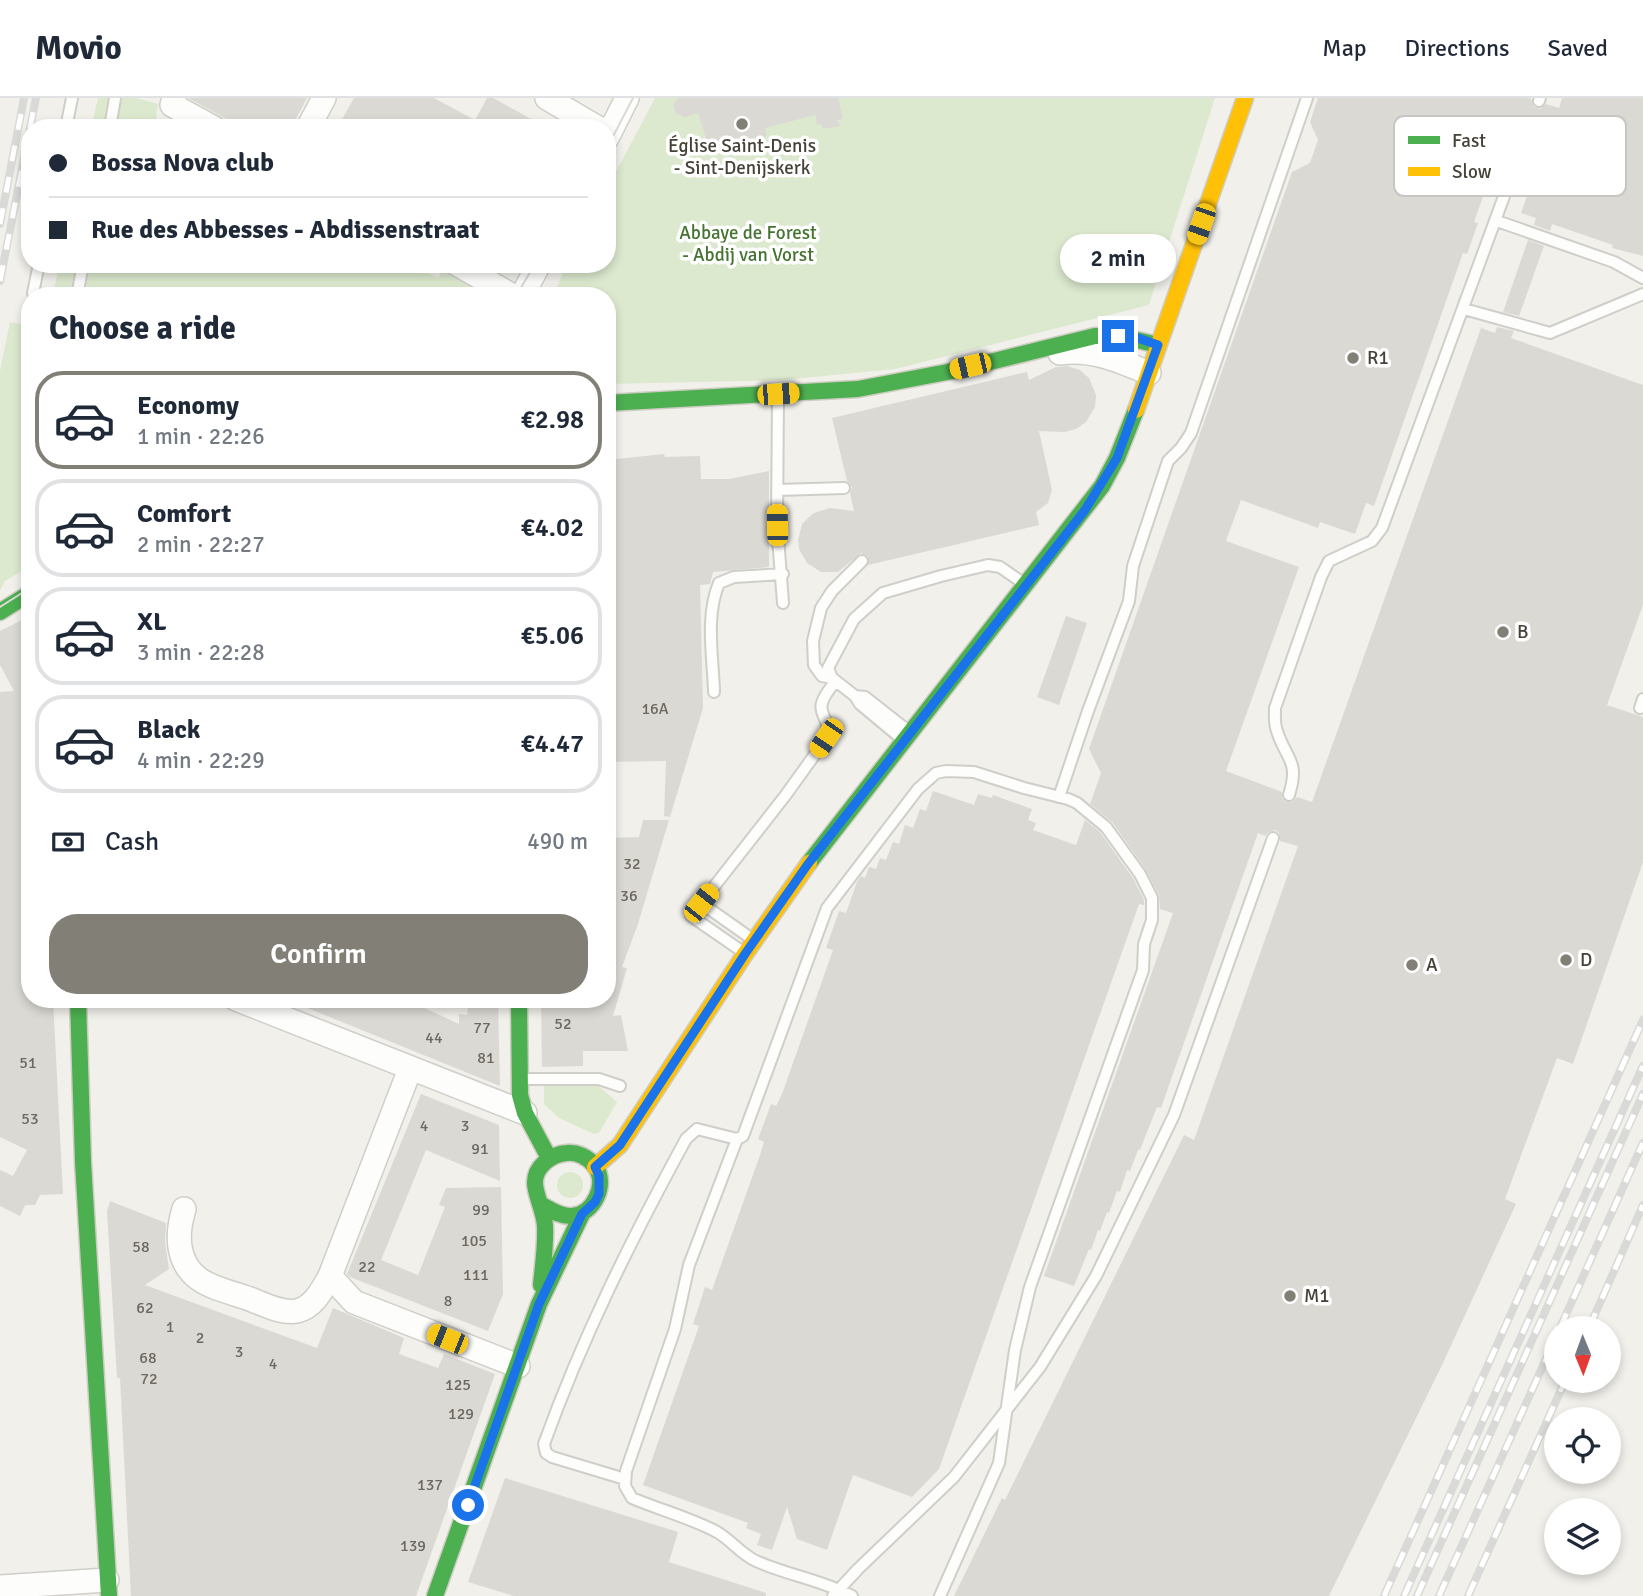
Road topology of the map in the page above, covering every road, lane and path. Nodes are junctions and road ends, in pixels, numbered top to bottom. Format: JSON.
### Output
{"nodes":[{"id":1,"x":72,"y":98,"type":"edge"},
{"id":2,"x":115,"y":98,"type":"edge"},
{"id":3,"x":324,"y":98,"type":"edge"},
{"id":4,"x":547,"y":98,"type":"edge"},
{"id":5,"x":627,"y":98,"type":"edge"},
{"id":6,"x":1245,"y":98,"type":"edge"},
{"id":7,"x":1307,"y":98,"type":"edge"},
{"id":8,"x":173,"y":102,"type":"edge"},
{"id":9,"x":68,"y":119,"type":"edge"},
{"id":10,"x":112,"y":119,"type":"edge"},
{"id":11,"x":200,"y":119,"type":"edge"},
{"id":12,"x":313,"y":119,"type":"edge"},
{"id":13,"x":582,"y":119,"type":"edge"},
{"id":14,"x":614,"y":119,"type":"edge"},
{"id":15,"x":1505,"y":196,"type":"edge"},
{"id":16,"x":1497,"y":221,"type":"junction"},
{"id":17,"x":473,"y":273,"type":"edge"},
{"id":18,"x":1643,"y":278,"type":"edge"},
{"id":19,"x":497,"y":287,"type":"edge"},
{"id":20,"x":1643,"y":294,"type":"edge"},
{"id":21,"x":1464,"y":309,"type":"junction"},
{"id":22,"x":1158,"y":345,"type":"junction"},
{"id":23,"x":1018,"y":355,"type":"junction"},
{"id":24,"x":1149,"y":373,"type":"junction"},
{"id":25,"x":778,"y":394,"type":"junction"},
{"id":26,"x":616,"y":403,"type":"edge"},
{"id":27,"x":844,"y":488,"type":"dead end"},
{"id":28,"x":777,"y":490,"type":"junction"},
{"id":29,"x":862,"y":561,"type":"dead end"},
{"id":30,"x":783,"y":574,"type":"junction"},
{"id":31,"x":1026,"y":585,"type":"junction"},
{"id":32,"x":21,"y":599,"type":"edge"},
{"id":33,"x":783,"y":603,"type":"dead end"},
{"id":34,"x":0,"y":612,"type":"edge"},
{"id":35,"x":834,"y":680,"type":"junction"},
{"id":36,"x":715,"y":692,"type":"dead end"},
{"id":37,"x":908,"y":736,"type":"junction"},
{"id":38,"x":1289,"y":794,"type":"dead end"},
{"id":39,"x":1059,"y":797,"type":"junction"},
{"id":40,"x":1273,"y":838,"type":"dead end"},
{"id":41,"x":701,"y":903,"type":"junction"},
{"id":42,"x":750,"y":947,"type":"junction"},
{"id":43,"x":78,"y":1008,"type":"edge"},
{"id":44,"x":258,"y":1008,"type":"edge"},
{"id":45,"x":519,"y":1008,"type":"edge"},
{"id":46,"x":410,"y":1069,"type":"junction"},
{"id":47,"x":520,"y":1079,"type":"junction"},
{"id":48,"x":620,"y":1086,"type":"dead end"},
{"id":49,"x":525,"y":1113,"type":"junction"},
{"id":50,"x":737,"y":1139,"type":"junction"},
{"id":51,"x":550,"y":1158,"type":"junction"},
{"id":52,"x":595,"y":1167,"type":"junction"},
{"id":53,"x":542,"y":1205,"type":"junction"},
{"id":54,"x":184,"y":1209,"type":"dead end"},
{"id":55,"x":582,"y":1214,"type":"junction"},
{"id":56,"x":330,"y":1276,"type":"junction"},
{"id":57,"x":539,"y":1304,"type":"junction"},
{"id":58,"x":518,"y":1366,"type":"junction"},
{"id":59,"x":1006,"y":1411,"type":"junction"},
{"id":60,"x":625,"y":1479,"type":"junction"},
{"id":61,"x":0,"y":1587,"type":"edge"},
{"id":62,"x":108,"y":1588,"type":"edge"},
{"id":63,"x":836,"y":1593,"type":"edge"},
{"id":64,"x":435,"y":1596,"type":"edge"},
{"id":65,"x":852,"y":1596,"type":"edge"},
{"id":66,"x":940,"y":1596,"type":"edge"}],
"edges":[{"from":1,"to":9,"type":"lane"},
{"from":2,"to":10,"type":"lane"},
{"from":3,"to":12,"type":"street"},
{"from":4,"to":13,"type":"street"},
{"from":5,"to":14,"type":"street"},
{"from":6,"to":22,"type":"main road"},
{"from":7,"to":39,"type":"lane"},
{"from":8,"to":11,"type":"street"},
{"from":15,"to":16,"type":"lane"},
{"from":16,"to":18,"type":"lane"},
{"from":16,"to":21,"type":"lane"},
{"from":17,"to":19,"type":"street"},
{"from":20,"to":21,"type":"lane"},
{"from":21,"to":38,"type":"lane"},
{"from":22,"to":23,"type":"main road"},
{"from":22,"to":24,"type":"main road"},
{"from":23,"to":24,"type":"street"},
{"from":23,"to":25,"type":"main road"},
{"from":24,"to":31,"type":"main road"},
{"from":25,"to":26,"type":"main road"},
{"from":25,"to":28,"type":"lane"},
{"from":27,"to":28,"type":"lane"},
{"from":28,"to":30,"type":"lane"},
{"from":29,"to":35,"type":"lane"},
{"from":30,"to":33,"type":"lane"},
{"from":30,"to":36,"type":"lane"},
{"from":31,"to":35,"type":"lane"},
{"from":31,"to":37,"type":"main road"},
{"from":32,"to":34,"type":"main road"},
{"from":35,"to":37,"type":"lane"},
{"from":35,"to":41,"type":"lane"},
{"from":37,"to":42,"type":"main road"},
{"from":39,"to":50,"type":"lane"},
{"from":39,"to":59,"type":"lane"},
{"from":40,"to":59,"type":"lane"},
{"from":41,"to":42,"type":"lane"},
{"from":41,"to":42,"type":"lane"},
{"from":42,"to":52,"type":"main road"},
{"from":43,"to":62,"type":"main road"},
{"from":44,"to":46,"type":"street"},
{"from":45,"to":47,"type":"main road"},
{"from":46,"to":49,"type":"street"},
{"from":46,"to":56,"type":"street"},
{"from":47,"to":48,"type":"lane"},
{"from":47,"to":49,"type":"main road"},
{"from":49,"to":51,"type":"main road"},
{"from":50,"to":60,"type":"lane"},
{"from":50,"to":60,"type":"lane"},
{"from":51,"to":52,"type":"main road"},
{"from":51,"to":53,"type":"main road"},
{"from":52,"to":55,"type":"main road"},
{"from":53,"to":55,"type":"main road"},
{"from":53,"to":57,"type":"main road"},
{"from":54,"to":56,"type":"street"},
{"from":55,"to":57,"type":"main road"},
{"from":56,"to":58,"type":"street"},
{"from":57,"to":58,"type":"main road"},
{"from":58,"to":64,"type":"main road"},
{"from":59,"to":63,"type":"lane"},
{"from":59,"to":66,"type":"lane"},
{"from":60,"to":63,"type":"lane"},
{"from":61,"to":62,"type":"street"},
{"from":63,"to":65,"type":"lane"}]}
